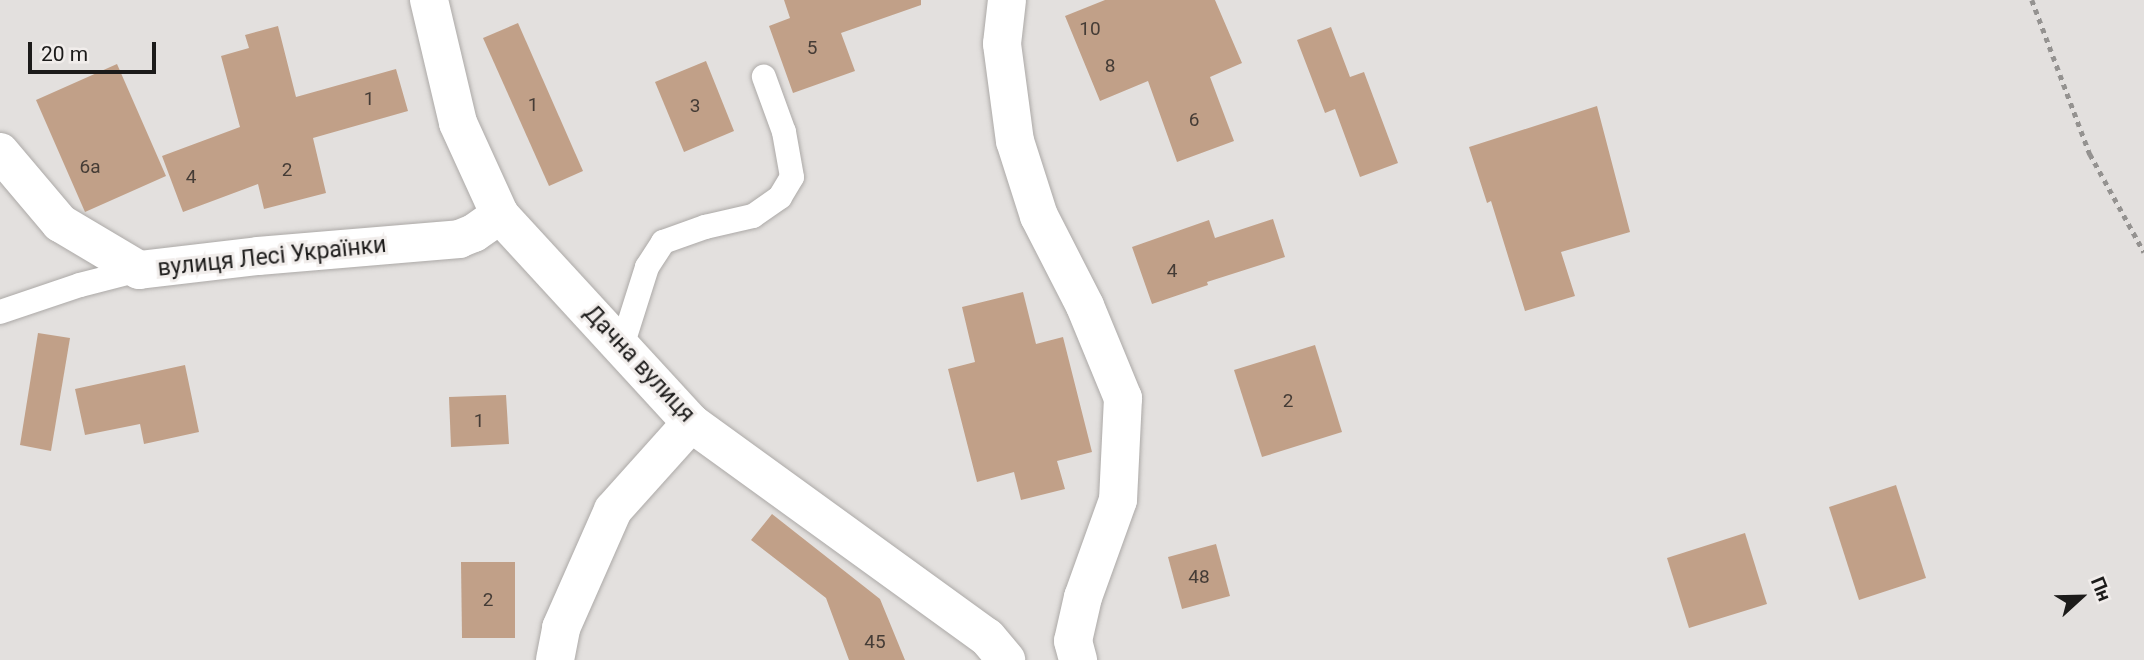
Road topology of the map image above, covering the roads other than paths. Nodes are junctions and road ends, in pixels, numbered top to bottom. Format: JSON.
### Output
{"nodes":[{"id":1,"x":429,"y":0,"type":"edge"},
{"id":2,"x":1007,"y":0,"type":"edge"},
{"id":3,"x":764,"y":77,"type":"dead end"},
{"id":4,"x":0,"y":152,"type":"edge"},
{"id":5,"x":499,"y":215,"type":"junction"},
{"id":6,"x":139,"y":270,"type":"junction"},
{"id":7,"x":0,"y":312,"type":"edge"},
{"id":8,"x":622,"y":346,"type":"junction"},
{"id":9,"x":691,"y":423,"type":"junction"},
{"id":10,"x":555,"y":660,"type":"edge"},
{"id":11,"x":1006,"y":660,"type":"edge"},
{"id":12,"x":1078,"y":660,"type":"edge"}],
"edges":[{"from":1,"to":5,"type":"street","name":"Дачна вулиця"},
{"from":2,"to":12,"type":"street"},
{"from":3,"to":8,"type":"lane"},
{"from":4,"to":6,"type":"street","name":"вулиця Лесі Українки"},
{"from":5,"to":6,"type":"street","name":"вулиця Лесі Українки"},
{"from":5,"to":8,"type":"street","name":"Дачна вулиця"},
{"from":6,"to":7,"type":"lane"},
{"from":8,"to":9,"type":"street","name":"Дачна вулиця"},
{"from":9,"to":10,"type":"street"},
{"from":9,"to":11,"type":"street","name":"Дачна вулиця"}]}
